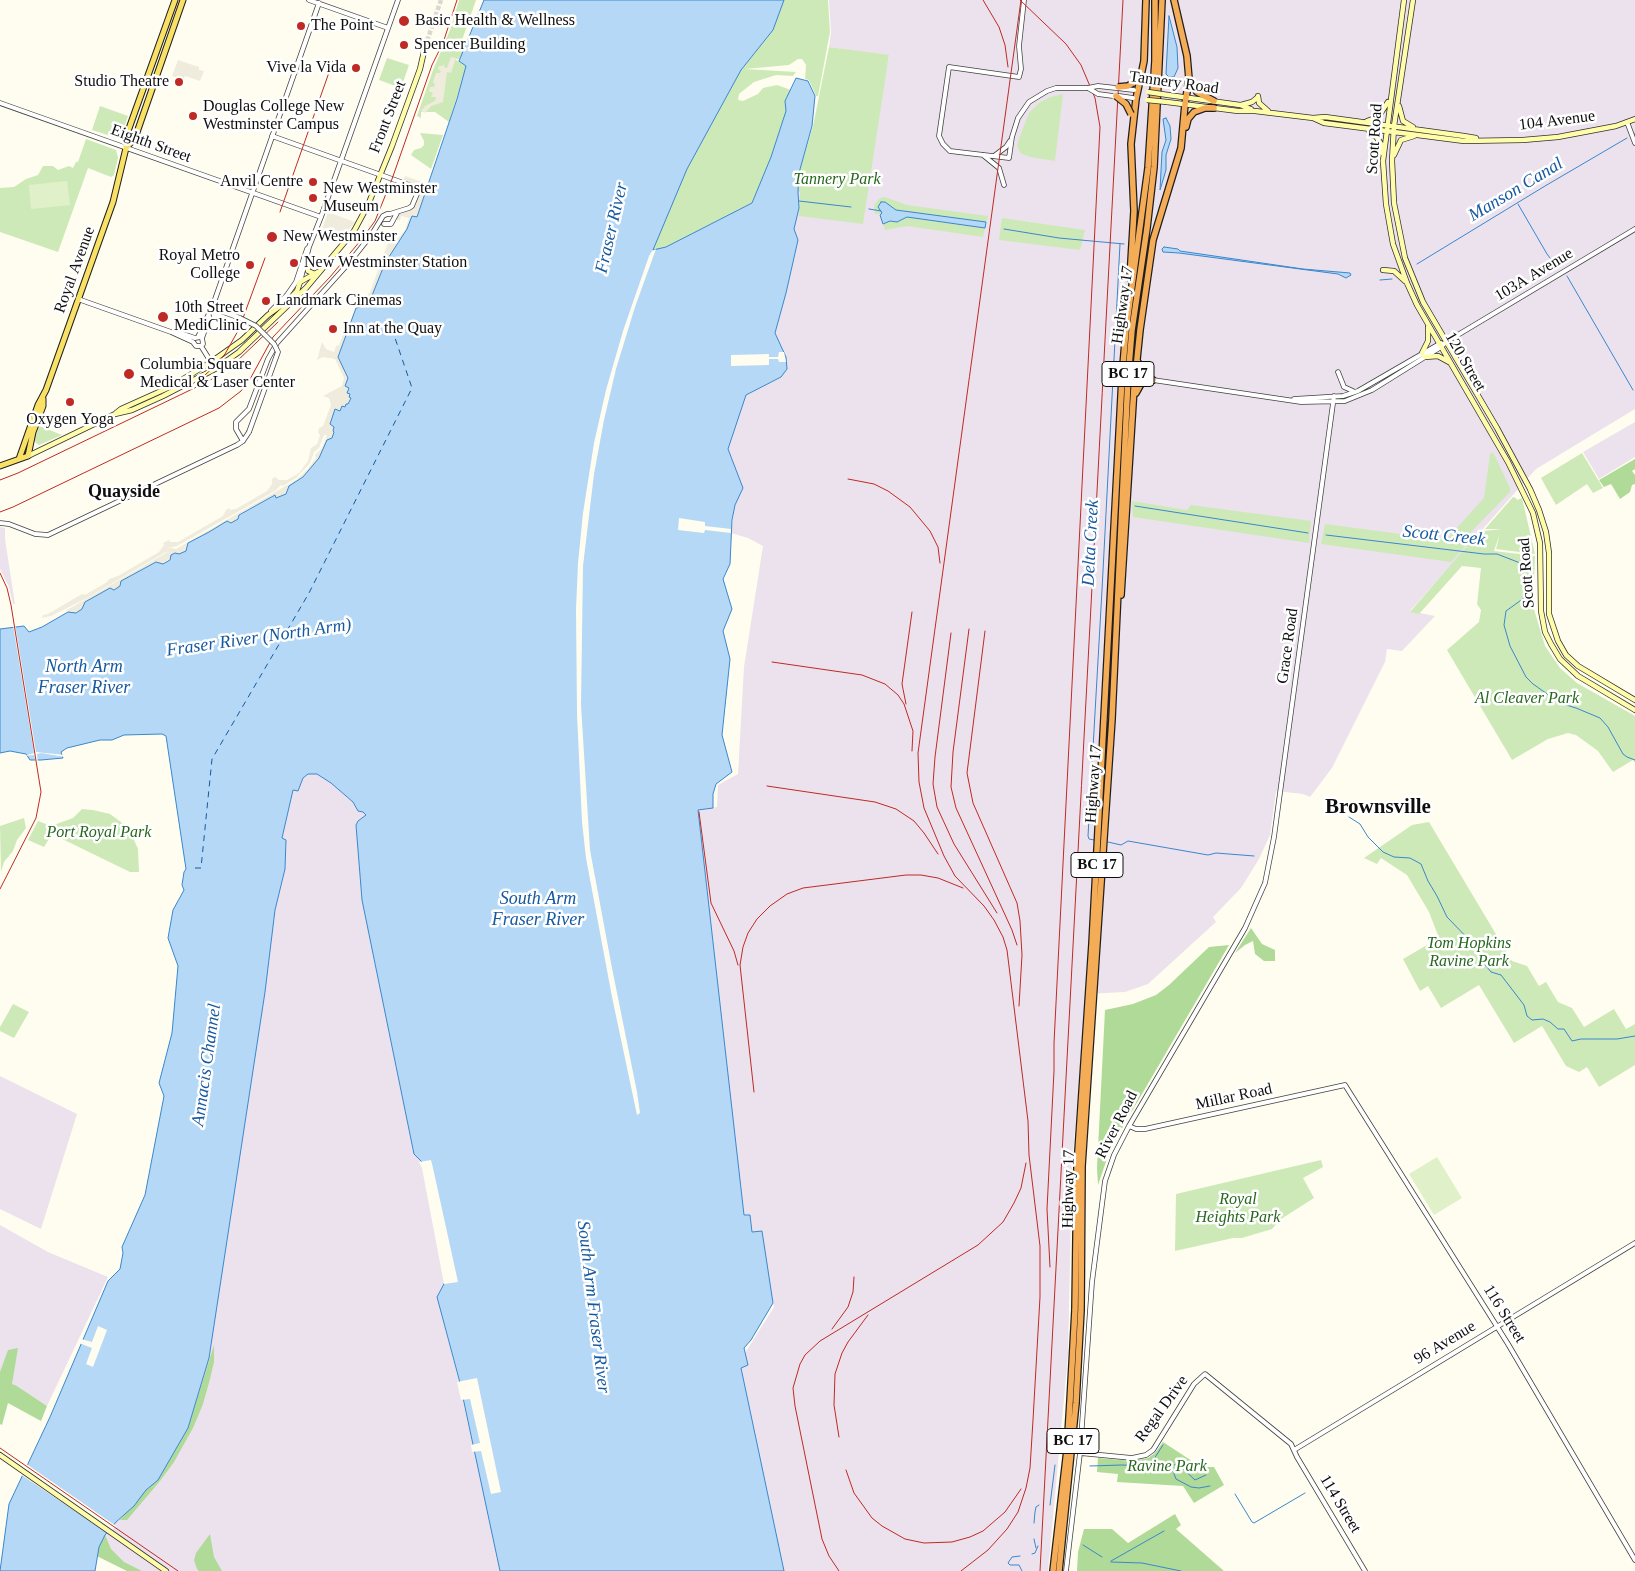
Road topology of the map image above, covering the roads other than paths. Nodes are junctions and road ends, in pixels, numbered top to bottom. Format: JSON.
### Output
{"nodes":[{"id":1,"x":175,"y":0,"type":"edge"},
{"id":2,"x":182,"y":0,"type":"edge"},
{"id":3,"x":309,"y":0,"type":"edge"},
{"id":4,"x":398,"y":0,"type":"edge"},
{"id":5,"x":1024,"y":0,"type":"edge"},
{"id":6,"x":1146,"y":0,"type":"edge"},
{"id":7,"x":1155,"y":0,"type":"edge"},
{"id":8,"x":1162,"y":0,"type":"edge"},
{"id":9,"x":1174,"y":0,"type":"edge"},
{"id":10,"x":1404,"y":0,"type":"edge"},
{"id":11,"x":1413,"y":0,"type":"edge"},
{"id":12,"x":319,"y":3,"type":"junction"},
{"id":13,"x":388,"y":28,"type":"junction"},
{"id":14,"x":425,"y":47,"type":"tunnel mouth"},
{"id":15,"x":1144,"y":61,"type":"junction"},
{"id":16,"x":1189,"y":78,"type":"junction"},
{"id":17,"x":1118,"y":87,"type":"junction"},
{"id":18,"x":1088,"y":88,"type":"junction"},
{"id":19,"x":1136,"y":90,"type":"junction"},
{"id":20,"x":1116,"y":96,"type":"junction"},
{"id":21,"x":1391,"y":96,"type":"junction"},
{"id":22,"x":1186,"y":97,"type":"junction"},
{"id":23,"x":1135,"y":98,"type":"junction"},
{"id":24,"x":1399,"y":99,"type":"junction"},
{"id":25,"x":1214,"y":100,"type":"junction"},
{"id":26,"x":0,"y":103,"type":"edge"},
{"id":27,"x":1185,"y":104,"type":"junction"},
{"id":28,"x":1240,"y":105,"type":"junction"},
{"id":29,"x":1214,"y":108,"type":"junction"},
{"id":30,"x":1255,"y":111,"type":"junction"},
{"id":31,"x":1272,"y":113,"type":"junction"},
{"id":32,"x":1313,"y":118,"type":"junction"},
{"id":33,"x":1635,"y":119,"type":"edge"},
{"id":34,"x":1133,"y":122,"type":"junction"},
{"id":35,"x":1364,"y":122,"type":"junction"},
{"id":36,"x":1627,"y":122,"type":"junction"},
{"id":37,"x":1387,"y":125,"type":"junction"},
{"id":38,"x":1394,"y":126,"type":"junction"},
{"id":39,"x":1364,"y":128,"type":"junction"},
{"id":40,"x":1419,"y":129,"type":"junction"},
{"id":41,"x":1386,"y":132,"type":"junction"},
{"id":42,"x":1394,"y":132,"type":"junction"},
{"id":43,"x":272,"y":136,"type":"junction"},
{"id":44,"x":1418,"y":136,"type":"junction"},
{"id":45,"x":1012,"y":138,"type":"junction"},
{"id":46,"x":1182,"y":139,"type":"junction"},
{"id":47,"x":1481,"y":140,"type":"junction"},
{"id":48,"x":1635,"y":143,"type":"edge"},
{"id":49,"x":126,"y":148,"type":"junction"},
{"id":50,"x":982,"y":155,"type":"junction"},
{"id":51,"x":994,"y":156,"type":"junction"},
{"id":52,"x":341,"y":160,"type":"junction"},
{"id":53,"x":1392,"y":160,"type":"junction"},
{"id":54,"x":1383,"y":161,"type":"junction"},
{"id":55,"x":380,"y":175,"type":"junction"},
{"id":56,"x":1004,"y":185,"type":"dead end"},
{"id":57,"x":252,"y":193,"type":"junction"},
{"id":58,"x":398,"y":212,"type":"junction"},
{"id":59,"x":390,"y":214,"type":"junction"},
{"id":60,"x":321,"y":217,"type":"junction"},
{"id":61,"x":382,"y":218,"type":"junction"},
{"id":62,"x":393,"y":219,"type":"junction"},
{"id":63,"x":384,"y":224,"type":"junction"},
{"id":64,"x":376,"y":228,"type":"junction"},
{"id":65,"x":1635,"y":229,"type":"edge"},
{"id":66,"x":309,"y":247,"type":"junction"},
{"id":67,"x":1399,"y":261,"type":"junction"},
{"id":68,"x":306,"y":262,"type":"junction"},
{"id":69,"x":323,"y":268,"type":"junction"},
{"id":70,"x":1383,"y":270,"type":"dead end"},
{"id":71,"x":315,"y":274,"type":"junction"},
{"id":72,"x":300,"y":282,"type":"junction"},
{"id":73,"x":1407,"y":283,"type":"junction"},
{"id":74,"x":1416,"y":286,"type":"junction"},
{"id":75,"x":78,"y":299,"type":"junction"},
{"id":76,"x":286,"y":302,"type":"junction"},
{"id":77,"x":1423,"y":302,"type":"joint"},
{"id":78,"x":1417,"y":305,"type":"joint"},
{"id":79,"x":212,"y":308,"type":"junction"},
{"id":80,"x":281,"y":311,"type":"junction"},
{"id":81,"x":268,"y":315,"type":"junction"},
{"id":82,"x":1428,"y":324,"type":"junction"},
{"id":83,"x":1126,"y":330,"type":"junction"},
{"id":84,"x":197,"y":339,"type":"junction"},
{"id":85,"x":1446,"y":342,"type":"junction"},
{"id":86,"x":1440,"y":345,"type":"junction"},
{"id":87,"x":201,"y":346,"type":"junction"},
{"id":88,"x":1138,"y":352,"type":"junction"},
{"id":89,"x":1424,"y":355,"type":"junction"},
{"id":90,"x":211,"y":362,"type":"junction"},
{"id":91,"x":1449,"y":362,"type":"junction"},
{"id":92,"x":215,"y":369,"type":"junction"},
{"id":93,"x":1338,"y":372,"type":"dead end"},
{"id":94,"x":1153,"y":380,"type":"junction"},
{"id":95,"x":1358,"y":391,"type":"junction"},
{"id":96,"x":1334,"y":396,"type":"junction"},
{"id":97,"x":43,"y":398,"type":"junction"},
{"id":98,"x":1290,"y":399,"type":"junction"},
{"id":99,"x":1334,"y":402,"type":"junction"},
{"id":100,"x":1134,"y":403,"type":"junction"},
{"id":101,"x":115,"y":414,"type":"junction"},
{"id":102,"x":1497,"y":428,"type":"joint"},
{"id":103,"x":1490,"y":431,"type":"joint"},
{"id":104,"x":243,"y":440,"type":"junction"},
{"id":105,"x":28,"y":456,"type":"junction"},
{"id":106,"x":19,"y":460,"type":"junction"},
{"id":107,"x":0,"y":466,"type":"edge"},
{"id":108,"x":0,"y":523,"type":"edge"},
{"id":109,"x":1116,"y":630,"type":"junction"},
{"id":110,"x":1635,"y":700,"type":"edge"},
{"id":111,"x":1635,"y":710,"type":"edge"},
{"id":112,"x":1259,"y":898,"type":"joint"},
{"id":113,"x":1345,"y":1085,"type":"joint"},
{"id":114,"x":1128,"y":1126,"type":"junction"},
{"id":115,"x":1635,"y":1243,"type":"edge"},
{"id":116,"x":1497,"y":1327,"type":"junction"},
{"id":117,"x":1205,"y":1374,"type":"joint"},
{"id":118,"x":1294,"y":1450,"type":"junction"},
{"id":119,"x":1080,"y":1453,"type":"junction"},
{"id":120,"x":0,"y":1455,"type":"edge"},
{"id":121,"x":1635,"y":1560,"type":"edge"},
{"id":122,"x":166,"y":1571,"type":"edge"},
{"id":123,"x":1053,"y":1571,"type":"edge"},
{"id":124,"x":1059,"y":1571,"type":"edge"},
{"id":125,"x":1066,"y":1571,"type":"edge"},
{"id":126,"x":1365,"y":1571,"type":"edge"}],
"edges":[{"from":1,"to":49,"type":"main road","name":"Royal Avenue"},
{"from":2,"to":49,"type":"main road","name":"Royal Avenue"},
{"from":3,"to":12,"type":"street"},
{"from":4,"to":13,"type":"street"},
{"from":5,"to":50,"type":"street"},
{"from":6,"to":15,"type":"highway"},
{"from":7,"to":83,"type":"highway","name":"Highway 17","number":"BC 17"},
{"from":8,"to":109,"type":"highway","name":"Highway 17","number":"BC 17"},
{"from":9,"to":16,"type":"highway"},
{"from":10,"to":21,"type":"main road","name":"Scott Road"},
{"from":11,"to":24,"type":"main road","name":"Scott Road"},
{"from":12,"to":13,"type":"street"},
{"from":12,"to":43,"type":"street"},
{"from":13,"to":52,"type":"street"},
{"from":14,"to":55,"type":"main road","name":"Front Street"},
{"from":15,"to":17,"type":"highway","bridge":true},
{"from":15,"to":19,"type":"highway"},
{"from":16,"to":22,"type":"highway"},
{"from":16,"to":25,"type":"highway"},
{"from":17,"to":18,"type":"street","name":"Tannery Road","bridge":true},
{"from":17,"to":19,"type":"street","name":"Tannery Road","bridge":true},
{"from":18,"to":20,"type":"street","name":"Tannery Road","bridge":true},
{"from":18,"to":45,"type":"street","name":"Tannery Road"},
{"from":19,"to":22,"type":"main road","name":"Tannery Road","bridge":true},
{"from":19,"to":23,"type":"highway"},
{"from":20,"to":23,"type":"street","name":"Tannery Road","bridge":true},
{"from":20,"to":34,"type":"highway","bridge":true},
{"from":21,"to":35,"type":"main road"},
{"from":21,"to":37,"type":"main road","name":"Scott Road"},
{"from":22,"to":25,"type":"main road","name":"Tannery Road"},
{"from":22,"to":27,"type":"highway"},
{"from":23,"to":27,"type":"main road","name":"Tannery Road","bridge":true},
{"from":23,"to":34,"type":"highway"},
{"from":24,"to":38,"type":"main road","name":"Scott Road"},
{"from":24,"to":40,"type":"main road"},
{"from":25,"to":28,"type":"main road","name":"Tannery Road"},
{"from":26,"to":49,"type":"street","name":"Eighth Street"},
{"from":27,"to":29,"type":"main road","name":"Tannery Road"},
{"from":27,"to":46,"type":"highway"},
{"from":28,"to":30,"type":"main road","name":"Tannery Road"},
{"from":28,"to":31,"type":"main road"},
{"from":29,"to":30,"type":"main road","name":"Tannery Road"},
{"from":29,"to":46,"type":"highway"},
{"from":30,"to":31,"type":"main road","name":"Tannery Road"},
{"from":31,"to":32,"type":"main road","name":"Tannery Road"},
{"from":32,"to":35,"type":"main road","name":"Tannery Road"},
{"from":32,"to":39,"type":"main road","name":"Tannery Road"},
{"from":33,"to":36,"type":"main road","name":"104 Avenue"},
{"from":34,"to":83,"type":"highway"},
{"from":35,"to":37,"type":"main road","name":"Tannery Road"},
{"from":36,"to":47,"type":"main road","name":"104 Avenue"},
{"from":36,"to":48,"type":"street"},
{"from":37,"to":38,"type":"main road","name":"Tannery Road"},
{"from":37,"to":41,"type":"main road","name":"Scott Road"},
{"from":38,"to":40,"type":"main road","name":"104 Avenue"},
{"from":38,"to":42,"type":"main road","name":"Scott Road"},
{"from":39,"to":41,"type":"main road","name":"Tannery Road"},
{"from":39,"to":54,"type":"main road"},
{"from":40,"to":47,"type":"main road","name":"104 Avenue"},
{"from":41,"to":42,"type":"main road","name":"Tannery Road"},
{"from":41,"to":54,"type":"main road","name":"Scott Road"},
{"from":42,"to":44,"type":"main road","name":"104 Avenue"},
{"from":42,"to":53,"type":"main road","name":"Scott Road"},
{"from":43,"to":52,"type":"street"},
{"from":43,"to":57,"type":"street"},
{"from":44,"to":47,"type":"main road","name":"104 Avenue"},
{"from":44,"to":53,"type":"main road"},
{"from":45,"to":51,"type":"street"},
{"from":45,"to":51,"type":"street","name":"Tannery Road"},
{"from":46,"to":88,"type":"highway"},
{"from":49,"to":57,"type":"street","name":"Eighth Street"},
{"from":49,"to":75,"type":"main road","name":"Royal Avenue"},
{"from":50,"to":51,"type":"street"},
{"from":50,"to":56,"type":"street"},
{"from":52,"to":55,"type":"street"},
{"from":52,"to":60,"type":"street"},
{"from":53,"to":74,"type":"main road","name":"Scott Road"},
{"from":54,"to":67,"type":"main road","name":"Scott Road"},
{"from":55,"to":58,"type":"street"},
{"from":55,"to":69,"type":"main road","name":"Front Street"},
{"from":57,"to":60,"type":"street","name":"Eighth Street"},
{"from":57,"to":79,"type":"street"},
{"from":58,"to":59,"type":"street"},
{"from":58,"to":62,"type":"street"},
{"from":59,"to":61,"type":"street"},
{"from":59,"to":62,"type":"street"},
{"from":60,"to":66,"type":"street"},
{"from":61,"to":63,"type":"street"},
{"from":61,"to":64,"type":"street"},
{"from":62,"to":63,"type":"street"},
{"from":63,"to":64,"type":"street"},
{"from":64,"to":104,"type":"street"},
{"from":65,"to":85,"type":"street","name":"103A Avenue"},
{"from":66,"to":68,"type":"street"},
{"from":66,"to":81,"type":"street"},
{"from":67,"to":73,"type":"main road","name":"Scott Road"},
{"from":67,"to":74,"type":"main road"},
{"from":68,"to":71,"type":"main road"},
{"from":68,"to":72,"type":"street"},
{"from":69,"to":71,"type":"main road"},
{"from":69,"to":80,"type":"main road","name":"Front Street"},
{"from":70,"to":73,"type":"main road"},
{"from":71,"to":72,"type":"main road"},
{"from":72,"to":76,"type":"main road"},
{"from":73,"to":78,"type":"main road","name":"Scott Road"},
{"from":74,"to":77,"type":"main road","name":"Scott Road"},
{"from":75,"to":84,"type":"street"},
{"from":75,"to":97,"type":"main road","name":"Royal Avenue"},
{"from":76,"to":80,"type":"main road"},
{"from":76,"to":81,"type":"main road"},
{"from":77,"to":85,"type":"main road","name":"120 Street"},
{"from":78,"to":82,"type":"main road","name":"120 Street"},
{"from":79,"to":84,"type":"street"},
{"from":79,"to":104,"type":"street","bridge":true},
{"from":80,"to":92,"type":"main road"},
{"from":81,"to":90,"type":"main road"},
{"from":82,"to":86,"type":"main road","name":"120 Street"},
{"from":82,"to":89,"type":"main road"},
{"from":83,"to":123,"type":"highway","name":"Highway 17","number":"BC 17"},
{"from":84,"to":87,"type":"street"},
{"from":84,"to":87,"type":"street"},
{"from":85,"to":86,"type":"street","name":"103A Avenue"},
{"from":85,"to":102,"type":"main road","name":"120 Street"},
{"from":86,"to":89,"type":"street","name":"103A Avenue"},
{"from":86,"to":91,"type":"main road","name":"120 Street"},
{"from":87,"to":90,"type":"street"},
{"from":88,"to":94,"type":"highway"},
{"from":88,"to":100,"type":"highway"},
{"from":89,"to":91,"type":"main road"},
{"from":89,"to":95,"type":"street","name":"103A Avenue"},
{"from":89,"to":99,"type":"street","name":"103A Avenue"},
{"from":90,"to":92,"type":"main road"},
{"from":90,"to":101,"type":"main road"},
{"from":91,"to":103,"type":"main road","name":"120 Street"},
{"from":92,"to":101,"type":"main road"},
{"from":93,"to":95,"type":"street"},
{"from":94,"to":98,"type":"street","name":"103A Avenue"},
{"from":94,"to":100,"type":"highway"},
{"from":95,"to":96,"type":"street","name":"103A Avenue"},
{"from":96,"to":98,"type":"street","name":"103A Avenue"},
{"from":96,"to":99,"type":"street","name":"Grace Road"},
{"from":97,"to":105,"type":"main road","name":"Royal Avenue"},
{"from":97,"to":106,"type":"main road","name":"Royal Avenue"},
{"from":98,"to":99,"type":"street","name":"103A Avenue"},
{"from":99,"to":112,"type":"street","name":"Grace Road"},
{"from":100,"to":109,"type":"highway"},
{"from":101,"to":105,"type":"main road"},
{"from":102,"to":110,"type":"main road","name":"Scott Road"},
{"from":103,"to":111,"type":"main road","name":"Scott Road"},
{"from":104,"to":108,"type":"street"},
{"from":105,"to":106,"type":"main road"},
{"from":106,"to":107,"type":"main road"},
{"from":109,"to":124,"type":"highway","name":"Highway 17","number":"BC 17"},
{"from":112,"to":114,"type":"street","name":"River Road"},
{"from":113,"to":114,"type":"street","name":"Millar Road"},
{"from":113,"to":116,"type":"street","name":"116 Street"},
{"from":114,"to":119,"type":"street","name":"River Road"},
{"from":115,"to":116,"type":"street","name":"96 Avenue"},
{"from":116,"to":118,"type":"street","name":"96 Avenue"},
{"from":116,"to":121,"type":"street","name":"116 Street"},
{"from":117,"to":118,"type":"street","name":"114 Street"},
{"from":117,"to":119,"type":"street","name":"Regal Drive"},
{"from":118,"to":126,"type":"street","name":"114 Street"},
{"from":119,"to":125,"type":"street","name":"River Road"},
{"from":120,"to":122,"type":"main road"}]}
